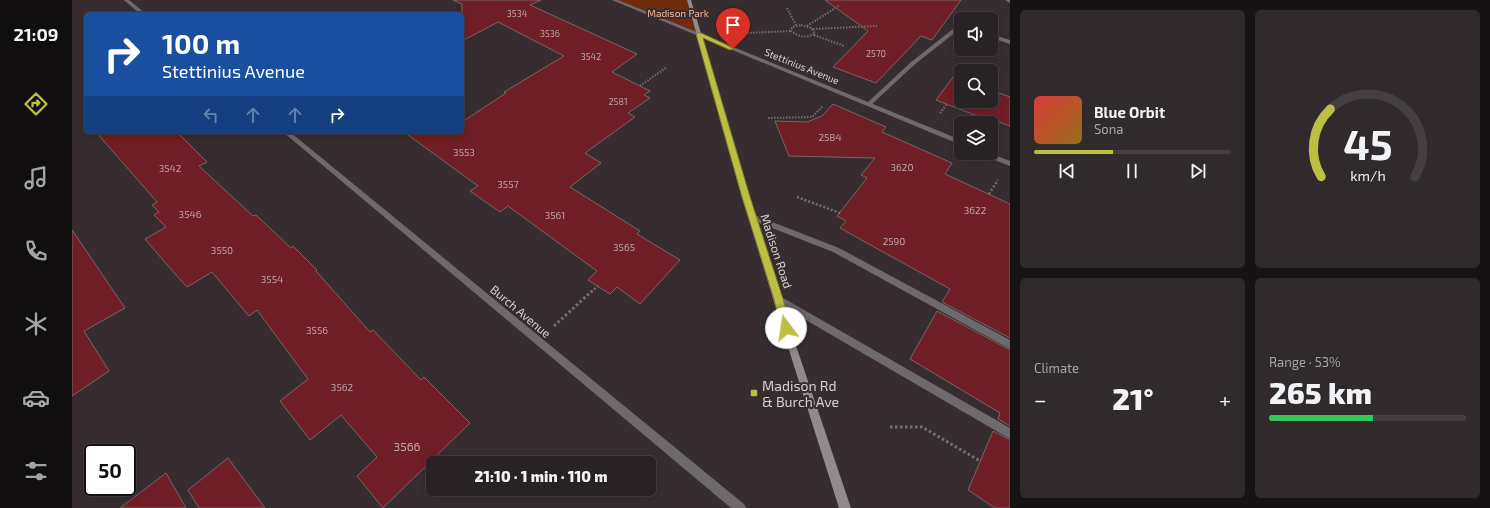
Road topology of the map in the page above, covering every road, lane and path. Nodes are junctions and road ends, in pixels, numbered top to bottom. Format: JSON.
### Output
{"nodes":[{"id":1,"x":126,"y":0,"type":"edge"},
{"id":2,"x":614,"y":0,"type":"edge"},
{"id":3,"x":689,"y":0,"type":"edge"},
{"id":4,"x":1007,"y":0,"type":"edge"},
{"id":5,"x":1010,"y":2,"type":"edge"},
{"id":6,"x":840,"y":5,"type":"dead end"},
{"id":7,"x":787,"y":8,"type":"dead end"},
{"id":8,"x":141,"y":12,"type":"edge"},
{"id":9,"x":796,"y":25,"type":"junction"},
{"id":10,"x":807,"y":26,"type":"junction"},
{"id":11,"x":877,"y":26,"type":"dead end"},
{"id":12,"x":813,"y":29,"type":"junction"},
{"id":13,"x":791,"y":31,"type":"junction"},
{"id":14,"x":954,"y":31,"type":"edge"},
{"id":15,"x":744,"y":33,"type":"dead end"},
{"id":16,"x":699,"y":34,"type":"junction"},
{"id":17,"x":814,"y":35,"type":"junction"},
{"id":18,"x":998,"y":38,"type":"edge"},
{"id":19,"x":1010,"y":42,"type":"edge"},
{"id":20,"x":844,"y":46,"type":"dead end"},
{"id":21,"x":668,"y":67,"type":"dead end"},
{"id":22,"x":640,"y":86,"type":"dead end"},
{"id":23,"x":869,"y":104,"type":"junction"},
{"id":24,"x":824,"y":106,"type":"dead end"},
{"id":25,"x":768,"y":118,"type":"dead end"},
{"id":26,"x":288,"y":134,"type":"edge"},
{"id":27,"x":954,"y":140,"type":"edge"},
{"id":28,"x":998,"y":159,"type":"edge"},
{"id":29,"x":1010,"y":164,"type":"edge"},
{"id":30,"x":999,"y":178,"type":"dead end"},
{"id":31,"x":989,"y":194,"type":"dead end"},
{"id":32,"x":797,"y":197,"type":"dead end"},
{"id":33,"x":840,"y":212,"type":"dead end"},
{"id":34,"x":752,"y":217,"type":"junction"},
{"id":35,"x":598,"y":286,"type":"dead end"},
{"id":36,"x":778,"y":299,"type":"junction"},
{"id":37,"x":539,"y":342,"type":"junction"},
{"id":38,"x":1010,"y":345,"type":"edge"},
{"id":39,"x":890,"y":427,"type":"dead end"},
{"id":40,"x":1010,"y":434,"type":"edge"},
{"id":41,"x":980,"y":461,"type":"dead end"},
{"id":42,"x":740,"y":508,"type":"edge"},
{"id":43,"x":845,"y":508,"type":"edge"}],
"edges":[{"from":1,"to":8,"type":"street"},
{"from":2,"to":16,"type":"street","name":"Stettinius Avenue"},
{"from":3,"to":16,"type":"main road","name":"Madison Road"},
{"from":4,"to":5,"type":"street"},
{"from":6,"to":10,"type":"path"},
{"from":7,"to":9,"type":"path"},
{"from":9,"to":10,"type":"path"},
{"from":9,"to":13,"type":"path"},
{"from":10,"to":12,"type":"path"},
{"from":11,"to":12,"type":"path"},
{"from":12,"to":17,"type":"path"},
{"from":13,"to":15,"type":"path"},
{"from":13,"to":17,"type":"path"},
{"from":14,"to":23,"type":"street"},
{"from":16,"to":23,"type":"street","name":"Stettinius Avenue"},
{"from":16,"to":34,"type":"main road","name":"Madison Road"},
{"from":17,"to":20,"type":"path"},
{"from":18,"to":19,"type":"street"},
{"from":21,"to":22,"type":"path"},
{"from":23,"to":27,"type":"street","name":"Stettinius Avenue"},
{"from":24,"to":25,"type":"path"},
{"from":26,"to":37,"type":"street","name":"Burch Avenue"},
{"from":28,"to":29,"type":"street"},
{"from":30,"to":31,"type":"path"},
{"from":32,"to":33,"type":"path"},
{"from":34,"to":36,"type":"main road","name":"Madison Road"},
{"from":34,"to":38,"type":"street"},
{"from":35,"to":37,"type":"path"},
{"from":36,"to":40,"type":"street"},
{"from":36,"to":43,"type":"main road","name":"Madison Road"},
{"from":37,"to":42,"type":"street","name":"Burch Avenue"},
{"from":39,"to":41,"type":"path"}]}
